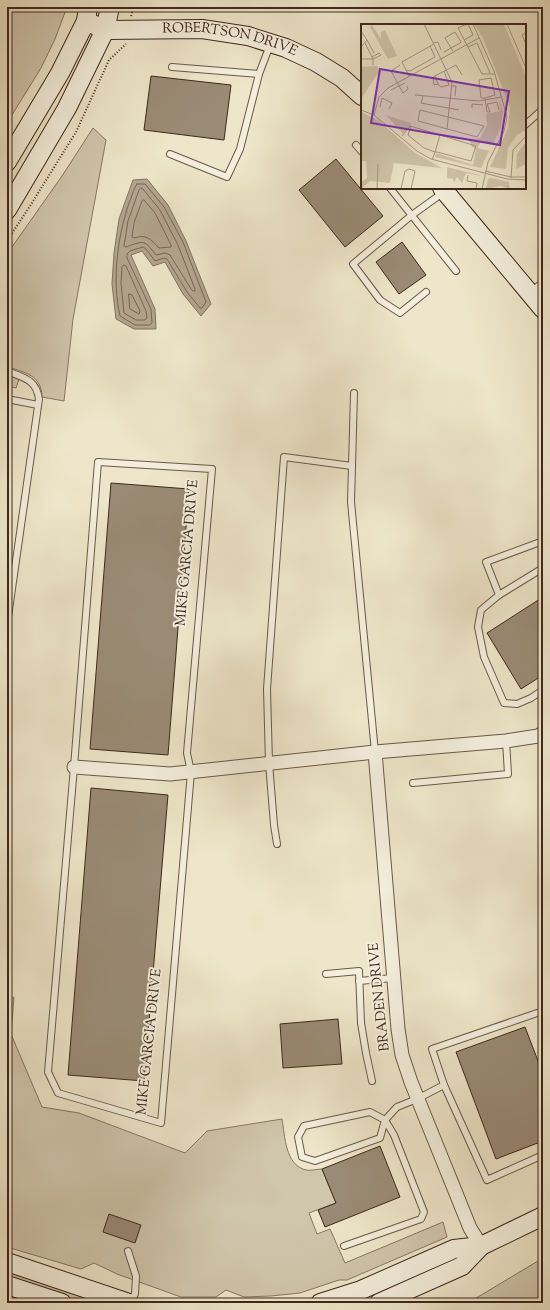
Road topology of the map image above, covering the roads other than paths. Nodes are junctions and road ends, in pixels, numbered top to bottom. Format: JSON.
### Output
{"nodes":[{"id":1,"x":110,"y":7,"type":"edge"},
{"id":2,"x":87,"y":14,"type":"edge"},
{"id":3,"x":105,"y":30,"type":"junction"},
{"id":4,"x":271,"y":43,"type":"junction"},
{"id":5,"x":172,"y":67,"type":"dead end"},
{"id":6,"x":259,"y":74,"type":"junction"},
{"id":7,"x":361,"y":95,"type":"edge"},
{"id":8,"x":543,"y":110,"type":"edge"},
{"id":9,"x":526,"y":124,"type":"edge"},
{"id":10,"x":356,"y":145,"type":"dead end"},
{"id":11,"x":361,"y":151,"type":"edge"},
{"id":12,"x":170,"y":154,"type":"dead end"},
{"id":13,"x":7,"y":162,"type":"edge"},
{"id":14,"x":391,"y":189,"type":"edge"},
{"id":15,"x":446,"y":189,"type":"edge"},
{"id":16,"x":7,"y":210,"type":"edge"},
{"id":17,"x":412,"y":215,"type":"junction"},
{"id":18,"x":456,"y":271,"type":"dead end"},
{"id":19,"x":536,"y":288,"type":"edge"},
{"id":20,"x":426,"y":292,"type":"dead end"},
{"id":21,"x":543,"y":309,"type":"edge"},
{"id":22,"x":7,"y":371,"type":"edge"},
{"id":23,"x":354,"y":393,"type":"dead end"},
{"id":24,"x":7,"y":399,"type":"edge"},
{"id":25,"x":38,"y":405,"type":"junction"},
{"id":26,"x":352,"y":466,"type":"junction"},
{"id":27,"x":543,"y":541,"type":"edge"},
{"id":28,"x":543,"y":568,"type":"edge"},
{"id":29,"x":499,"y":595,"type":"junction"},
{"id":30,"x":7,"y":624,"type":"edge"},
{"id":31,"x":543,"y":690,"type":"edge"},
{"id":32,"x":543,"y":734,"type":"edge"},
{"id":33,"x":506,"y":741,"type":"junction"},
{"id":34,"x":375,"y":752,"type":"junction"},
{"id":35,"x":269,"y":763,"type":"junction"},
{"id":36,"x":74,"y":767,"type":"junction"},
{"id":37,"x":191,"y":772,"type":"junction"},
{"id":38,"x":413,"y":783,"type":"dead end"},
{"id":39,"x":277,"y":844,"type":"dead end"},
{"id":40,"x":326,"y":974,"type":"dead end"},
{"id":41,"x":393,"y":978,"type":"junction"},
{"id":42,"x":359,"y":981,"type":"junction"},
{"id":43,"x":543,"y":1011,"type":"edge"},
{"id":44,"x":372,"y":1081,"type":"dead end"},
{"id":45,"x":444,"y":1085,"type":"junction"},
{"id":46,"x":417,"y":1099,"type":"junction"},
{"id":47,"x":386,"y":1120,"type":"junction"},
{"id":48,"x":543,"y":1155,"type":"edge"},
{"id":49,"x":543,"y":1216,"type":"edge"},
{"id":50,"x":344,"y":1246,"type":"dead end"},
{"id":51,"x":481,"y":1246,"type":"junction"},
{"id":52,"x":128,"y":1250,"type":"dead end"},
{"id":53,"x":7,"y":1262,"type":"edge"},
{"id":54,"x":7,"y":1284,"type":"edge"},
{"id":55,"x":62,"y":1303,"type":"edge"},
{"id":56,"x":130,"y":1303,"type":"edge"},
{"id":57,"x":320,"y":1303,"type":"edge"},
{"id":58,"x":378,"y":1303,"type":"edge"}],
"edges":[{"from":1,"to":3,"type":"main road"},
{"from":2,"to":3,"type":"main road","name":"ROBERTSON DRIVE"},
{"from":2,"to":13,"type":"main road"},
{"from":3,"to":4,"type":"main road","name":"ROBERTSON DRIVE"},
{"from":3,"to":16,"type":"main road"},
{"from":4,"to":6,"type":"lane"},
{"from":4,"to":7,"type":"main road","name":"ROBERTSON DRIVE"},
{"from":5,"to":6,"type":"lane"},
{"from":6,"to":12,"type":"lane"},
{"from":8,"to":9,"type":"lane"},
{"from":10,"to":11,"type":"lane"},
{"from":14,"to":17,"type":"lane"},
{"from":15,"to":17,"type":"lane"},
{"from":15,"to":19,"type":"main road"},
{"from":17,"to":18,"type":"lane"},
{"from":17,"to":20,"type":"lane"},
{"from":19,"to":21,"type":"main road"},
{"from":22,"to":25,"type":"lane"},
{"from":23,"to":26,"type":"lane"},
{"from":24,"to":25,"type":"lane"},
{"from":25,"to":30,"type":"lane"},
{"from":26,"to":34,"type":"lane"},
{"from":26,"to":35,"type":"lane"},
{"from":27,"to":29,"type":"lane"},
{"from":28,"to":29,"type":"lane"},
{"from":29,"to":31,"type":"lane"},
{"from":32,"to":33,"type":"street"},
{"from":33,"to":34,"type":"street"},
{"from":33,"to":38,"type":"lane"},
{"from":34,"to":35,"type":"street"},
{"from":34,"to":41,"type":"street","name":"BRADEN DRIVE"},
{"from":35,"to":37,"type":"street"},
{"from":35,"to":39,"type":"lane"},
{"from":36,"to":37,"type":"street"},
{"from":36,"to":37,"type":"lane","name":"MIKE GARCIA DRIVE"},
{"from":36,"to":37,"type":"lane","name":"MIKE GARCIA DRIVE"},
{"from":40,"to":42,"type":"lane"},
{"from":41,"to":42,"type":"lane"},
{"from":41,"to":46,"type":"street","name":"BRADEN DRIVE"},
{"from":42,"to":44,"type":"lane"},
{"from":43,"to":45,"type":"lane"},
{"from":45,"to":46,"type":"lane"},
{"from":45,"to":48,"type":"lane"},
{"from":46,"to":47,"type":"lane"},
{"from":46,"to":51,"type":"street","name":"BRADEN DRIVE"},
{"from":47,"to":47,"type":"lane"},
{"from":47,"to":50,"type":"lane"},
{"from":49,"to":51,"type":"main road"},
{"from":51,"to":57,"type":"main road"},
{"from":51,"to":58,"type":"main road"},
{"from":52,"to":56,"type":"lane"},
{"from":53,"to":56,"type":"main road"},
{"from":54,"to":55,"type":"main road"}]}
